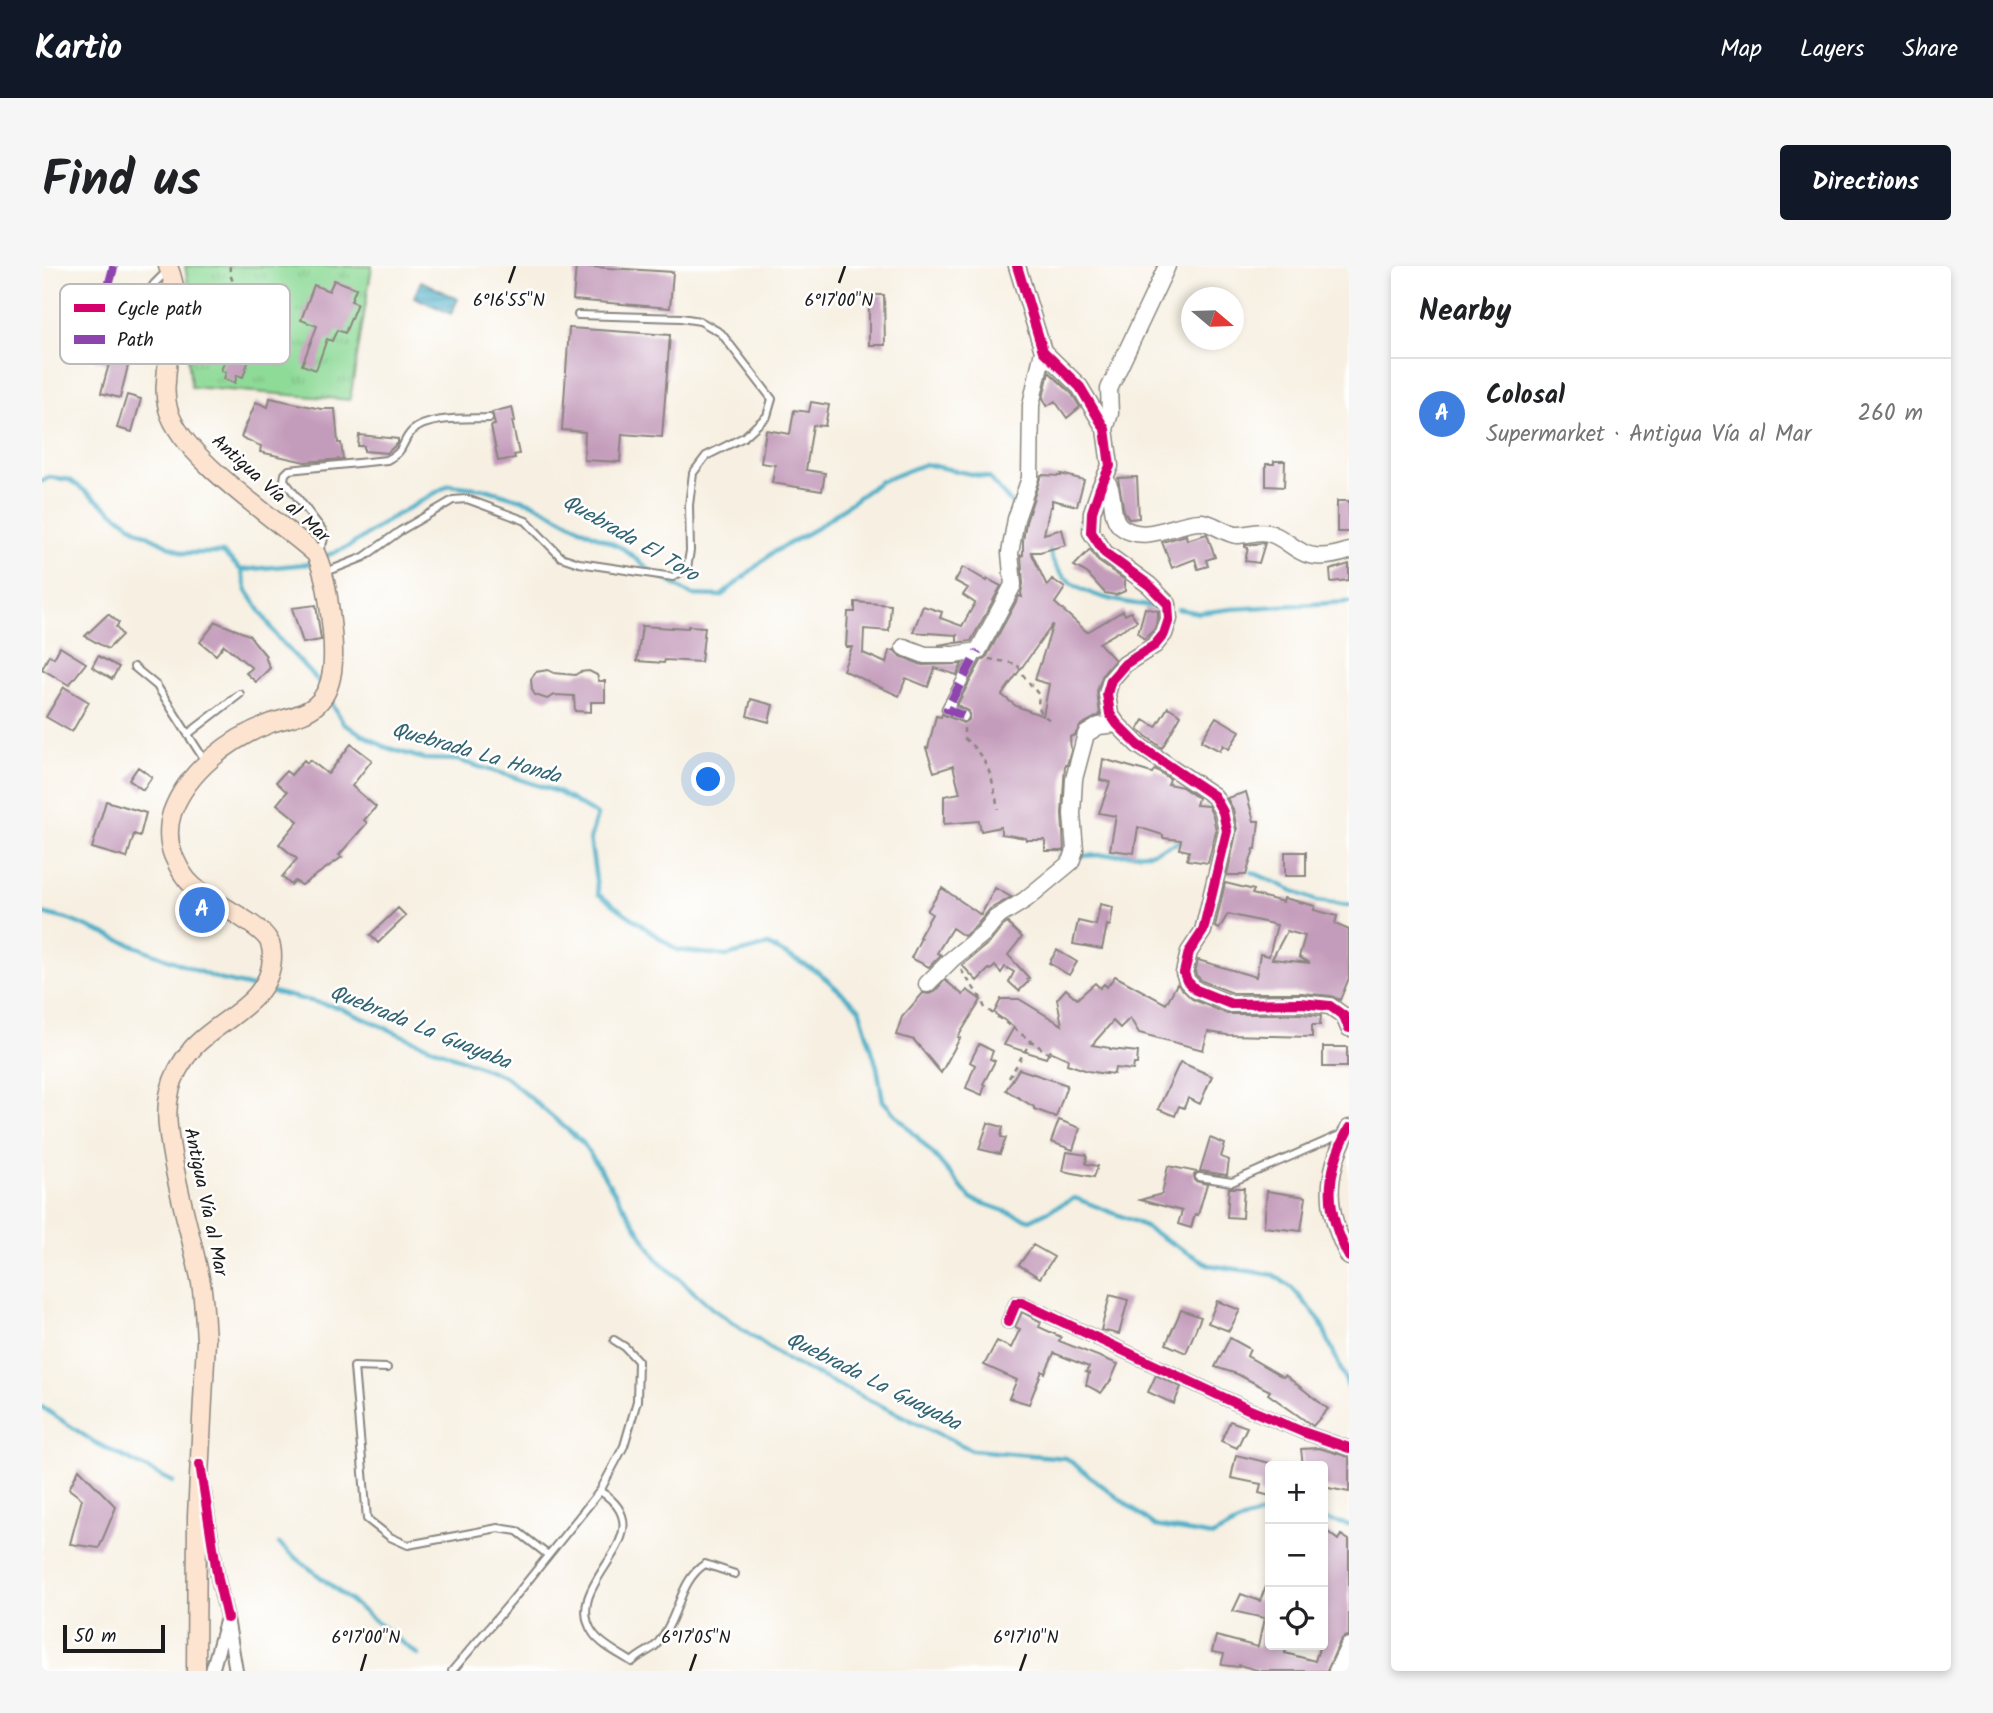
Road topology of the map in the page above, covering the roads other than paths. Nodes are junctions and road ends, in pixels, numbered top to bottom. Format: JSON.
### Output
{"nodes":[{"id":1,"x":1017,"y":266,"type":"edge"},
{"id":2,"x":1167,"y":266,"type":"edge"},
{"id":3,"x":169,"y":267,"type":"edge"},
{"id":4,"x":154,"y":284,"type":"edge"},
{"id":5,"x":173,"y":284,"type":"edge"},
{"id":6,"x":578,"y":315,"type":"dead end"},
{"id":7,"x":1043,"y":351,"type":"junction"},
{"id":8,"x":168,"y":364,"type":"edge"},
{"id":9,"x":489,"y":418,"type":"dead end"},
{"id":10,"x":1105,"y":429,"type":"junction"},
{"id":11,"x":1105,"y":478,"type":"junction"},
{"id":12,"x":1349,"y":551,"type":"edge"},
{"id":13,"x":320,"y":563,"type":"junction"},
{"id":14,"x":904,"y":647,"type":"dead end"},
{"id":15,"x":978,"y":651,"type":"junction"},
{"id":16,"x":134,"y":667,"type":"dead end"},
{"id":17,"x":240,"y":694,"type":"dead end"},
{"id":18,"x":963,"y":716,"type":"road end"},
{"id":19,"x":1117,"y":724,"type":"junction"},
{"id":20,"x":188,"y":734,"type":"junction"},
{"id":21,"x":206,"y":763,"type":"junction"},
{"id":22,"x":927,"y":984,"type":"dead end"},
{"id":23,"x":1347,"y":1015,"type":"edge"},
{"id":24,"x":1348,"y":1130,"type":"edge"},
{"id":25,"x":1199,"y":1177,"type":"dead end"},
{"id":26,"x":1349,"y":1257,"type":"edge"},
{"id":27,"x":1008,"y":1322,"type":"dead end"},
{"id":28,"x":614,"y":1340,"type":"dead end"},
{"id":29,"x":387,"y":1368,"type":"dead end"},
{"id":30,"x":1349,"y":1448,"type":"edge"},
{"id":31,"x":200,"y":1464,"type":"junction"},
{"id":32,"x":600,"y":1491,"type":"junction"},
{"id":33,"x":548,"y":1555,"type":"junction"},
{"id":34,"x":735,"y":1573,"type":"dead end"},
{"id":35,"x":227,"y":1618,"type":"junction"},
{"id":36,"x":1349,"y":1646,"type":"edge"},
{"id":37,"x":632,"y":1662,"type":"junction"},
{"id":38,"x":197,"y":1671,"type":"edge"},
{"id":39,"x":212,"y":1671,"type":"edge"},
{"id":40,"x":236,"y":1671,"type":"edge"},
{"id":41,"x":452,"y":1671,"type":"edge"},
{"id":42,"x":630,"y":1671,"type":"edge"},
{"id":43,"x":1337,"y":1671,"type":"edge"}],
"edges":[{"from":1,"to":7,"type":"street"},
{"from":2,"to":10,"type":"street"},
{"from":3,"to":4,"type":"lane"},
{"from":3,"to":5,"type":"main road","name":"Antigua Vía al Mar"},
{"from":6,"to":13,"type":"lane"},
{"from":7,"to":10,"type":"street"},
{"from":7,"to":15,"type":"street"},
{"from":8,"to":13,"type":"main road","name":"Antigua Vía al Mar"},
{"from":9,"to":13,"type":"lane"},
{"from":10,"to":11,"type":"street"},
{"from":11,"to":12,"type":"street"},
{"from":11,"to":19,"type":"street"},
{"from":13,"to":21,"type":"main road","name":"Antigua Vía al Mar"},
{"from":14,"to":15,"type":"street"},
{"from":15,"to":18,"type":"street"},
{"from":16,"to":20,"type":"lane"},
{"from":17,"to":20,"type":"lane"},
{"from":19,"to":22,"type":"street"},
{"from":19,"to":23,"type":"street"},
{"from":20,"to":21,"type":"lane"},
{"from":21,"to":31,"type":"main road","name":"Antigua Vía al Mar"},
{"from":24,"to":25,"type":"lane"},
{"from":24,"to":26,"type":"street"},
{"from":27,"to":30,"type":"street"},
{"from":28,"to":32,"type":"lane"},
{"from":29,"to":33,"type":"lane"},
{"from":31,"to":35,"type":"street"},
{"from":31,"to":38,"type":"main road","name":"Antigua Vía al Mar"},
{"from":32,"to":33,"type":"lane"},
{"from":32,"to":37,"type":"lane"},
{"from":33,"to":41,"type":"lane"},
{"from":34,"to":37,"type":"lane"},
{"from":35,"to":39,"type":"street"},
{"from":35,"to":40,"type":"street"},
{"from":36,"to":43,"type":"street"},
{"from":37,"to":42,"type":"lane"}]}
